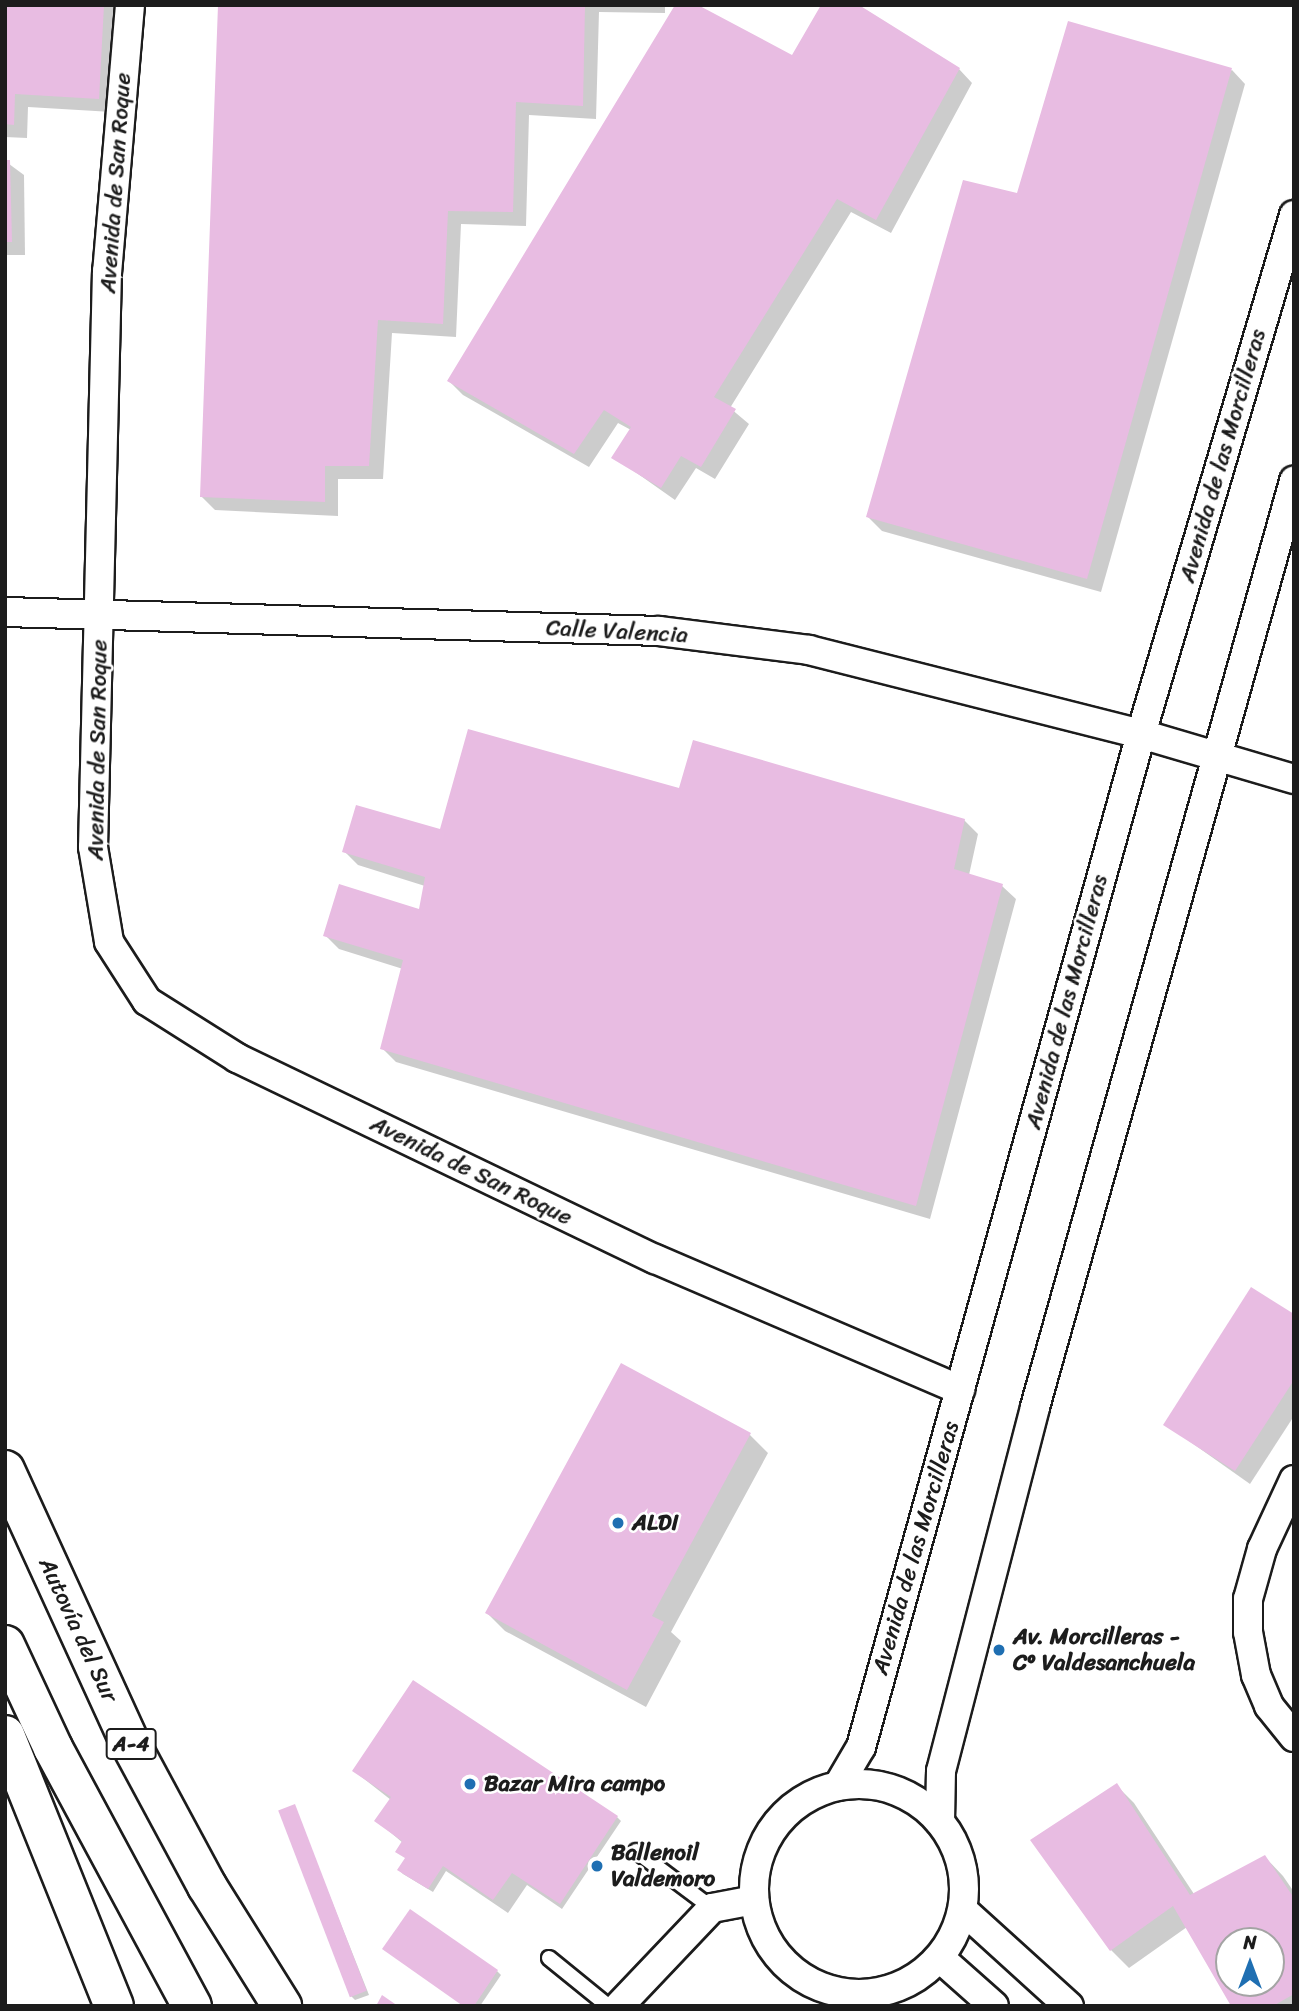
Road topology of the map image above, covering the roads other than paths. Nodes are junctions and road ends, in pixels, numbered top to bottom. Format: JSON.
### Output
{"nodes":[{"id":1,"x":130,"y":5,"type":"edge"},
{"id":2,"x":1294,"y":215,"type":"edge"},
{"id":3,"x":1294,"y":481,"type":"edge"},
{"id":4,"x":5,"y":612,"type":"edge"},
{"id":5,"x":100,"y":619,"type":"junction"},
{"id":6,"x":1141,"y":734,"type":"junction"},
{"id":7,"x":1215,"y":757,"type":"junction"},
{"id":8,"x":1294,"y":779,"type":"edge"},
{"id":9,"x":960,"y":1390,"type":"junction"},
{"id":10,"x":5,"y":1470,"type":"edge"},
{"id":11,"x":1294,"y":1480,"type":"edge"},
{"id":12,"x":5,"y":1645,"type":"edge"},
{"id":13,"x":5,"y":1735,"type":"edge"},
{"id":14,"x":1294,"y":1737,"type":"edge"},
{"id":15,"x":838,"y":1786,"type":"junction"},
{"id":16,"x":940,"y":1822,"type":"junction"},
{"id":17,"x":636,"y":1851,"type":"dead end"},
{"id":18,"x":754,"y":1900,"type":"junction"},
{"id":19,"x":712,"y":1908,"type":"junction"},
{"id":20,"x":963,"y":1910,"type":"junction"},
{"id":21,"x":549,"y":1958,"type":"dead end"},
{"id":22,"x":940,"y":1958,"type":"junction"},
{"id":23,"x":114,"y":2006,"type":"edge"},
{"id":24,"x":192,"y":2006,"type":"edge"},
{"id":25,"x":282,"y":2006,"type":"edge"},
{"id":26,"x":608,"y":2006,"type":"edge"},
{"id":27,"x":619,"y":2006,"type":"edge"},
{"id":28,"x":994,"y":2006,"type":"edge"},
{"id":29,"x":1069,"y":2006,"type":"edge"}],
"edges":[{"from":1,"to":5,"type":"street","name":"Avenida de San Roque"},
{"from":2,"to":6,"type":"street","name":"Avenida de las Morcilleras"},
{"from":3,"to":7,"type":"street"},
{"from":4,"to":5,"type":"street","name":"Calle Valencia"},
{"from":5,"to":6,"type":"street","name":"Calle Valencia"},
{"from":5,"to":9,"type":"street","name":"Avenida de San Roque"},
{"from":6,"to":7,"type":"street","name":"Calle Valencia"},
{"from":6,"to":9,"type":"street","name":"Avenida de las Morcilleras"},
{"from":7,"to":8,"type":"street","name":"Calle Valencia"},
{"from":7,"to":16,"type":"street"},
{"from":9,"to":15,"type":"street","name":"Avenida de las Morcilleras"},
{"from":10,"to":25,"type":"highway","name":"Autovía del Sur","number":"A-4"},
{"from":11,"to":14,"type":"street"},
{"from":12,"to":24,"type":"highway"},
{"from":13,"to":23,"type":"highway"},
{"from":15,"to":16,"type":"street"},
{"from":15,"to":18,"type":"street"},
{"from":16,"to":20,"type":"street"},
{"from":17,"to":19,"type":"lane"},
{"from":18,"to":19,"type":"street"},
{"from":18,"to":22,"type":"street"},
{"from":19,"to":27,"type":"street"},
{"from":20,"to":22,"type":"street"},
{"from":20,"to":29,"type":"street"},
{"from":21,"to":26,"type":"lane"},
{"from":22,"to":28,"type":"street"}]}
